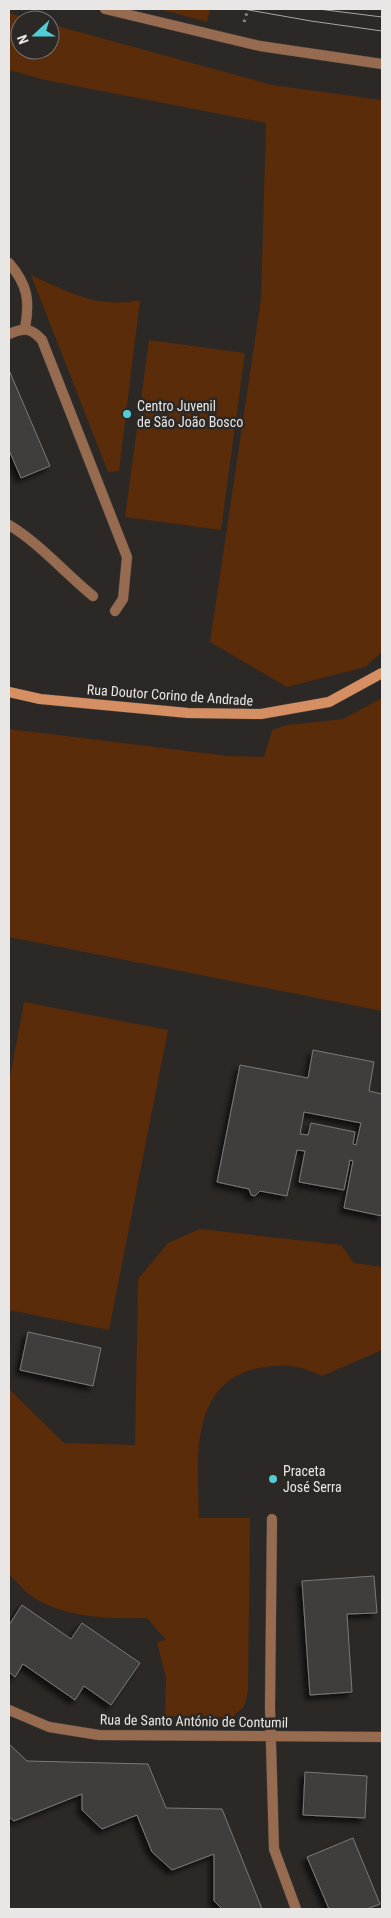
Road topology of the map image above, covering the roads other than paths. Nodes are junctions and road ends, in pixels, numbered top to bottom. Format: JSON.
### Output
{"nodes":[{"id":1,"x":105,"y":9,"type":"edge"},
{"id":2,"x":382,"y":64,"type":"edge"},
{"id":3,"x":9,"y":264,"type":"edge"},
{"id":4,"x":25,"y":328,"type":"junction"},
{"id":5,"x":9,"y":334,"type":"edge"},
{"id":6,"x":9,"y":525,"type":"edge"},
{"id":7,"x":93,"y":596,"type":"dead end"},
{"id":8,"x":115,"y":612,"type":"dead end"},
{"id":9,"x":382,"y":673,"type":"edge"},
{"id":10,"x":9,"y":692,"type":"edge"},
{"id":11,"x":272,"y":1519,"type":"dead end"},
{"id":12,"x":9,"y":1710,"type":"edge"},
{"id":13,"x":271,"y":1737,"type":"junction"},
{"id":14,"x":382,"y":1737,"type":"edge"},
{"id":15,"x":296,"y":1909,"type":"edge"}],
"edges":[{"from":1,"to":2,"type":"street"},
{"from":3,"to":4,"type":"street"},
{"from":4,"to":5,"type":"street"},
{"from":4,"to":8,"type":"street"},
{"from":6,"to":7,"type":"street"},
{"from":9,"to":10,"type":"street","name":"Rua Doutor Corino de Andrade"},
{"from":11,"to":13,"type":"street"},
{"from":12,"to":13,"type":"street","name":"Rua de Santo António de Contumil"},
{"from":13,"to":14,"type":"street","name":"Rua de Santo António de Contumil"},
{"from":13,"to":15,"type":"street"}]}
